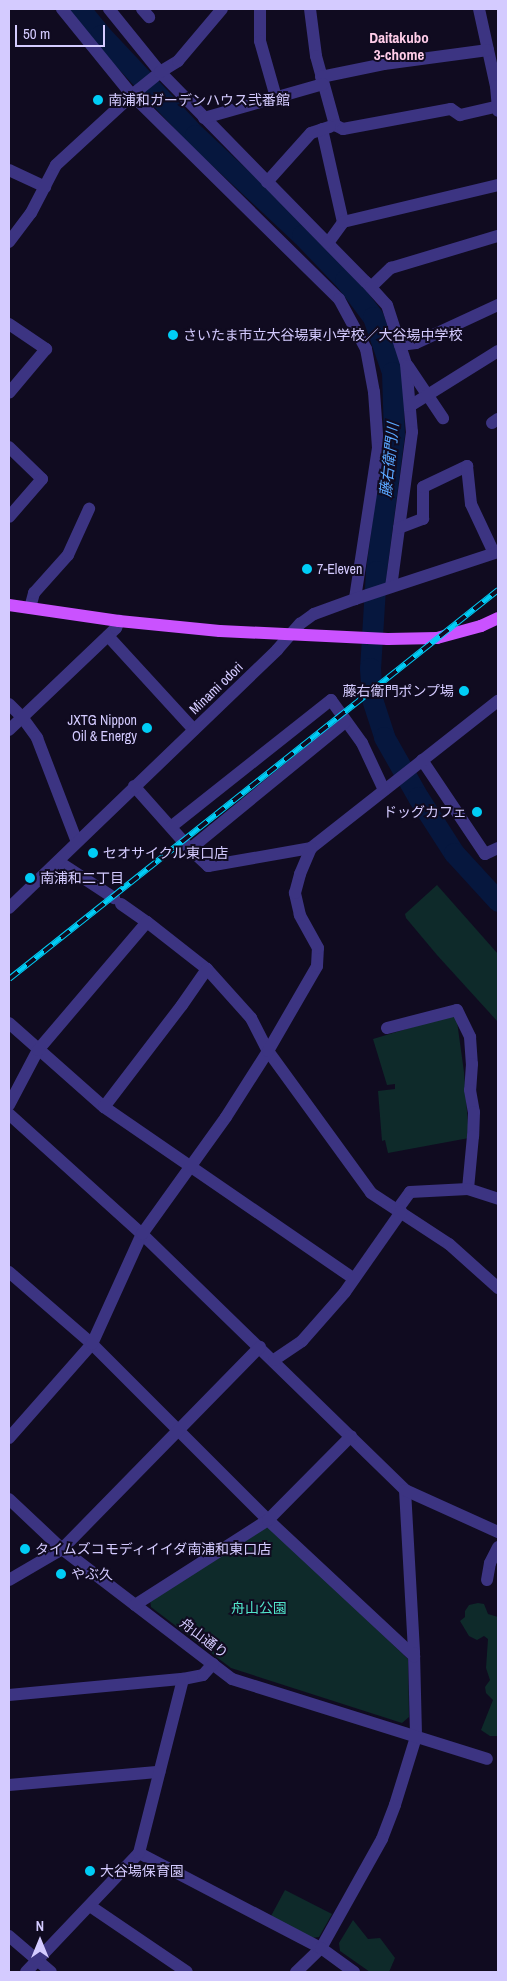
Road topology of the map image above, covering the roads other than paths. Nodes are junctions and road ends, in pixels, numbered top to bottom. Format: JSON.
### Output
{"nodes":[{"id":1,"x":62,"y":9,"type":"edge"},
{"id":2,"x":109,"y":9,"type":"edge"},
{"id":3,"x":222,"y":9,"type":"edge"},
{"id":4,"x":260,"y":9,"type":"edge"},
{"id":5,"x":310,"y":9,"type":"edge"},
{"id":6,"x":479,"y":9,"type":"edge"},
{"id":7,"x":488,"y":50,"type":"junction"},
{"id":8,"x":158,"y":74,"type":"junction"},
{"id":9,"x":322,"y":80,"type":"junction"},
{"id":10,"x":134,"y":94,"type":"junction"},
{"id":11,"x":276,"y":97,"type":"junction"},
{"id":12,"x":498,"y":106,"type":"edge"},
{"id":13,"x":498,"y":110,"type":"edge"},
{"id":14,"x":204,"y":118,"type":"junction"},
{"id":15,"x":335,"y":125,"type":"junction"},
{"id":16,"x":322,"y":130,"type":"junction"},
{"id":17,"x":9,"y":170,"type":"edge"},
{"id":18,"x":266,"y":182,"type":"junction"},
{"id":19,"x":498,"y":185,"type":"edge"},
{"id":20,"x":45,"y":187,"type":"junction"},
{"id":21,"x":344,"y":222,"type":"junction"},
{"id":22,"x":498,"y":236,"type":"edge"},
{"id":23,"x":9,"y":242,"type":"edge"},
{"id":24,"x":328,"y":243,"type":"junction"},
{"id":25,"x":371,"y":287,"type":"junction"},
{"id":26,"x":498,"y":304,"type":"edge"},
{"id":27,"x":9,"y":324,"type":"edge"},
{"id":28,"x":400,"y":345,"type":"junction"},
{"id":29,"x":498,"y":351,"type":"edge"},
{"id":30,"x":406,"y":364,"type":"junction"},
{"id":31,"x":9,"y":393,"type":"edge"},
{"id":32,"x":428,"y":396,"type":"junction"},
{"id":33,"x":410,"y":406,"type":"junction"},
{"id":34,"x":443,"y":418,"type":"dead end"},
{"id":35,"x":9,"y":447,"type":"edge"},
{"id":36,"x":89,"y":509,"type":"dead end"},
{"id":37,"x":9,"y":517,"type":"edge"},
{"id":38,"x":399,"y":528,"type":"junction"},
{"id":39,"x":496,"y":553,"type":"edge"},
{"id":40,"x":388,"y":588,"type":"junction"},
{"id":41,"x":358,"y":598,"type":"junction"},
{"id":42,"x":9,"y":605,"type":"edge"},
{"id":43,"x":30,"y":608,"type":"junction"},
{"id":44,"x":498,"y":618,"type":"edge"},
{"id":45,"x":119,"y":621,"type":"junction"},
{"id":46,"x":292,"y":633,"type":"junction"},
{"id":47,"x":108,"y":636,"type":"junction"},
{"id":48,"x":498,"y":701,"type":"edge"},
{"id":49,"x":9,"y":704,"type":"edge"},
{"id":50,"x":22,"y":717,"type":"junction"},
{"id":51,"x":345,"y":722,"type":"junction"},
{"id":52,"x":9,"y":730,"type":"edge"},
{"id":53,"x":194,"y":730,"type":"junction"},
{"id":54,"x":419,"y":762,"type":"junction"},
{"id":55,"x":134,"y":786,"type":"junction"},
{"id":56,"x":388,"y":787,"type":"junction"},
{"id":57,"x":172,"y":826,"type":"junction"},
{"id":58,"x":77,"y":842,"type":"junction"},
{"id":59,"x":311,"y":848,"type":"junction"},
{"id":60,"x":498,"y":848,"type":"edge"},
{"id":61,"x":190,"y":849,"type":"junction"},
{"id":62,"x":58,"y":862,"type":"junction"},
{"id":63,"x":9,"y":908,"type":"edge"},
{"id":64,"x":147,"y":922,"type":"junction"},
{"id":65,"x":207,"y":969,"type":"junction"},
{"id":66,"x":9,"y":1023,"type":"edge"},
{"id":67,"x":387,"y":1028,"type":"dead end"},
{"id":68,"x":38,"y":1050,"type":"junction"},
{"id":69,"x":268,"y":1051,"type":"junction"},
{"id":70,"x":9,"y":1104,"type":"edge"},
{"id":71,"x":104,"y":1107,"type":"junction"},
{"id":72,"x":9,"y":1114,"type":"edge"},
{"id":73,"x":191,"y":1168,"type":"junction"},
{"id":74,"x":468,"y":1189,"type":"junction"},
{"id":75,"x":498,"y":1199,"type":"edge"},
{"id":76,"x":399,"y":1211,"type":"junction"},
{"id":77,"x":142,"y":1234,"type":"junction"},
{"id":78,"x":9,"y":1272,"type":"edge"},
{"id":79,"x":354,"y":1279,"type":"junction"},
{"id":80,"x":498,"y":1288,"type":"edge"},
{"id":81,"x":92,"y":1344,"type":"junction"},
{"id":82,"x":260,"y":1347,"type":"junction"},
{"id":83,"x":274,"y":1360,"type":"junction"},
{"id":84,"x":179,"y":1430,"type":"junction"},
{"id":85,"x":351,"y":1436,"type":"junction"},
{"id":86,"x":9,"y":1438,"type":"edge"},
{"id":87,"x":405,"y":1490,"type":"junction"},
{"id":88,"x":9,"y":1499,"type":"edge"},
{"id":89,"x":268,"y":1520,"type":"junction"},
{"id":90,"x":498,"y":1531,"type":"edge"},
{"id":91,"x":498,"y":1548,"type":"edge"},
{"id":92,"x":62,"y":1549,"type":"junction"},
{"id":93,"x":9,"y":1580,"type":"edge"},
{"id":94,"x":487,"y":1580,"type":"dead end"},
{"id":95,"x":135,"y":1605,"type":"junction"},
{"id":96,"x":414,"y":1656,"type":"junction"},
{"id":97,"x":213,"y":1664,"type":"junction"},
{"id":98,"x":183,"y":1678,"type":"junction"},
{"id":99,"x":9,"y":1695,"type":"edge"},
{"id":100,"x":416,"y":1737,"type":"junction"},
{"id":101,"x":487,"y":1759,"type":"dead end"},
{"id":102,"x":159,"y":1772,"type":"junction"},
{"id":103,"x":9,"y":1785,"type":"edge"},
{"id":104,"x":139,"y":1853,"type":"junction"},
{"id":105,"x":90,"y":1906,"type":"junction"},
{"id":106,"x":9,"y":1936,"type":"edge"},
{"id":107,"x":321,"y":1948,"type":"junction"},
{"id":108,"x":38,"y":1960,"type":"junction"},
{"id":109,"x":26,"y":1972,"type":"edge"},
{"id":110,"x":51,"y":1972,"type":"edge"},
{"id":111,"x":187,"y":1972,"type":"edge"},
{"id":112,"x":296,"y":1972,"type":"edge"},
{"id":113,"x":354,"y":1972,"type":"edge"}],
"edges":[{"from":1,"to":10,"type":"street"},
{"from":2,"to":8,"type":"street"},
{"from":3,"to":8,"type":"street"},
{"from":4,"to":11,"type":"street"},
{"from":5,"to":9,"type":"street"},
{"from":6,"to":7,"type":"street"},
{"from":7,"to":9,"type":"street"},
{"from":7,"to":12,"type":"street"},
{"from":8,"to":10,"type":"street"},
{"from":8,"to":14,"type":"street"},
{"from":9,"to":11,"type":"street"},
{"from":9,"to":15,"type":"street"},
{"from":10,"to":20,"type":"street"},
{"from":10,"to":41,"type":"street"},
{"from":11,"to":14,"type":"street"},
{"from":12,"to":13,"type":"street"},
{"from":12,"to":15,"type":"street"},
{"from":14,"to":18,"type":"street"},
{"from":15,"to":16,"type":"street"},
{"from":16,"to":18,"type":"street"},
{"from":16,"to":21,"type":"street"},
{"from":17,"to":20,"type":"street"},
{"from":18,"to":24,"type":"street"},
{"from":19,"to":21,"type":"street"},
{"from":20,"to":23,"type":"street"},
{"from":21,"to":24,"type":"street"},
{"from":22,"to":25,"type":"street"},
{"from":24,"to":25,"type":"street"},
{"from":25,"to":28,"type":"street"},
{"from":26,"to":28,"type":"street"},
{"from":27,"to":31,"type":"street"},
{"from":28,"to":30,"type":"street"},
{"from":29,"to":32,"type":"street"},
{"from":30,"to":32,"type":"street"},
{"from":30,"to":33,"type":"street"},
{"from":32,"to":33,"type":"street"},
{"from":32,"to":34,"type":"street"},
{"from":33,"to":38,"type":"street"},
{"from":35,"to":37,"type":"street"},
{"from":36,"to":43,"type":"street"},
{"from":38,"to":39,"type":"street"},
{"from":38,"to":40,"type":"street"},
{"from":39,"to":40,"type":"street","name":"Minami odori"},
{"from":40,"to":41,"type":"street","name":"Minami odori"},
{"from":41,"to":46,"type":"street","name":"Minami odori"},
{"from":42,"to":43,"type":"main road"},
{"from":43,"to":45,"type":"main road"},
{"from":44,"to":46,"type":"main road"},
{"from":45,"to":46,"type":"main road"},
{"from":45,"to":47,"type":"street"},
{"from":46,"to":53,"type":"street","name":"Minami odori"},
{"from":47,"to":50,"type":"street"},
{"from":47,"to":53,"type":"street"},
{"from":48,"to":54,"type":"street"},
{"from":49,"to":50,"type":"street"},
{"from":50,"to":52,"type":"street"},
{"from":50,"to":58,"type":"street"},
{"from":51,"to":56,"type":"street"},
{"from":51,"to":57,"type":"street"},
{"from":51,"to":61,"type":"street"},
{"from":53,"to":55,"type":"street","name":"Minami odori"},
{"from":54,"to":56,"type":"street"},
{"from":54,"to":60,"type":"street"},
{"from":55,"to":57,"type":"street"},
{"from":55,"to":58,"type":"street","name":"Minami odori"},
{"from":56,"to":59,"type":"street"},
{"from":57,"to":61,"type":"street"},
{"from":58,"to":62,"type":"street","name":"Minami odori"},
{"from":59,"to":61,"type":"street"},
{"from":59,"to":69,"type":"street"},
{"from":62,"to":63,"type":"street","name":"Minami odori"},
{"from":62,"to":64,"type":"street"},
{"from":64,"to":65,"type":"street"},
{"from":64,"to":68,"type":"street"},
{"from":65,"to":69,"type":"street"},
{"from":65,"to":71,"type":"street"},
{"from":66,"to":68,"type":"street"},
{"from":67,"to":74,"type":"street"},
{"from":68,"to":70,"type":"street"},
{"from":68,"to":71,"type":"street"},
{"from":69,"to":73,"type":"street"},
{"from":69,"to":76,"type":"street"},
{"from":71,"to":73,"type":"street"},
{"from":72,"to":77,"type":"street"},
{"from":73,"to":77,"type":"street"},
{"from":73,"to":79,"type":"street"},
{"from":74,"to":75,"type":"street"},
{"from":74,"to":76,"type":"street"},
{"from":76,"to":79,"type":"street"},
{"from":76,"to":80,"type":"street"},
{"from":77,"to":81,"type":"street"},
{"from":77,"to":82,"type":"street"},
{"from":78,"to":81,"type":"street"},
{"from":79,"to":83,"type":"street"},
{"from":81,"to":84,"type":"street"},
{"from":81,"to":86,"type":"street"},
{"from":82,"to":83,"type":"street"},
{"from":82,"to":84,"type":"street"},
{"from":83,"to":85,"type":"street"},
{"from":84,"to":89,"type":"street"},
{"from":84,"to":92,"type":"street"},
{"from":85,"to":87,"type":"street"},
{"from":85,"to":89,"type":"street"},
{"from":87,"to":90,"type":"street"},
{"from":87,"to":96,"type":"street"},
{"from":88,"to":92,"type":"street","name":"舟山通り"},
{"from":89,"to":95,"type":"street"},
{"from":89,"to":96,"type":"street"},
{"from":91,"to":94,"type":"street"},
{"from":92,"to":93,"type":"street"},
{"from":92,"to":95,"type":"street","name":"舟山通り"},
{"from":95,"to":97,"type":"street","name":"舟山通り"},
{"from":96,"to":100,"type":"street"},
{"from":97,"to":98,"type":"street"},
{"from":97,"to":100,"type":"street","name":"舟山通り"},
{"from":98,"to":99,"type":"street"},
{"from":98,"to":102,"type":"street"},
{"from":100,"to":101,"type":"street","name":"舟山通り"},
{"from":100,"to":107,"type":"street"},
{"from":102,"to":103,"type":"street"},
{"from":102,"to":104,"type":"street"},
{"from":104,"to":105,"type":"street"},
{"from":104,"to":107,"type":"street"},
{"from":105,"to":108,"type":"street"},
{"from":105,"to":111,"type":"street"},
{"from":106,"to":108,"type":"street"},
{"from":107,"to":112,"type":"street"},
{"from":107,"to":113,"type":"street"},
{"from":108,"to":109,"type":"street"},
{"from":108,"to":110,"type":"street"}]}
